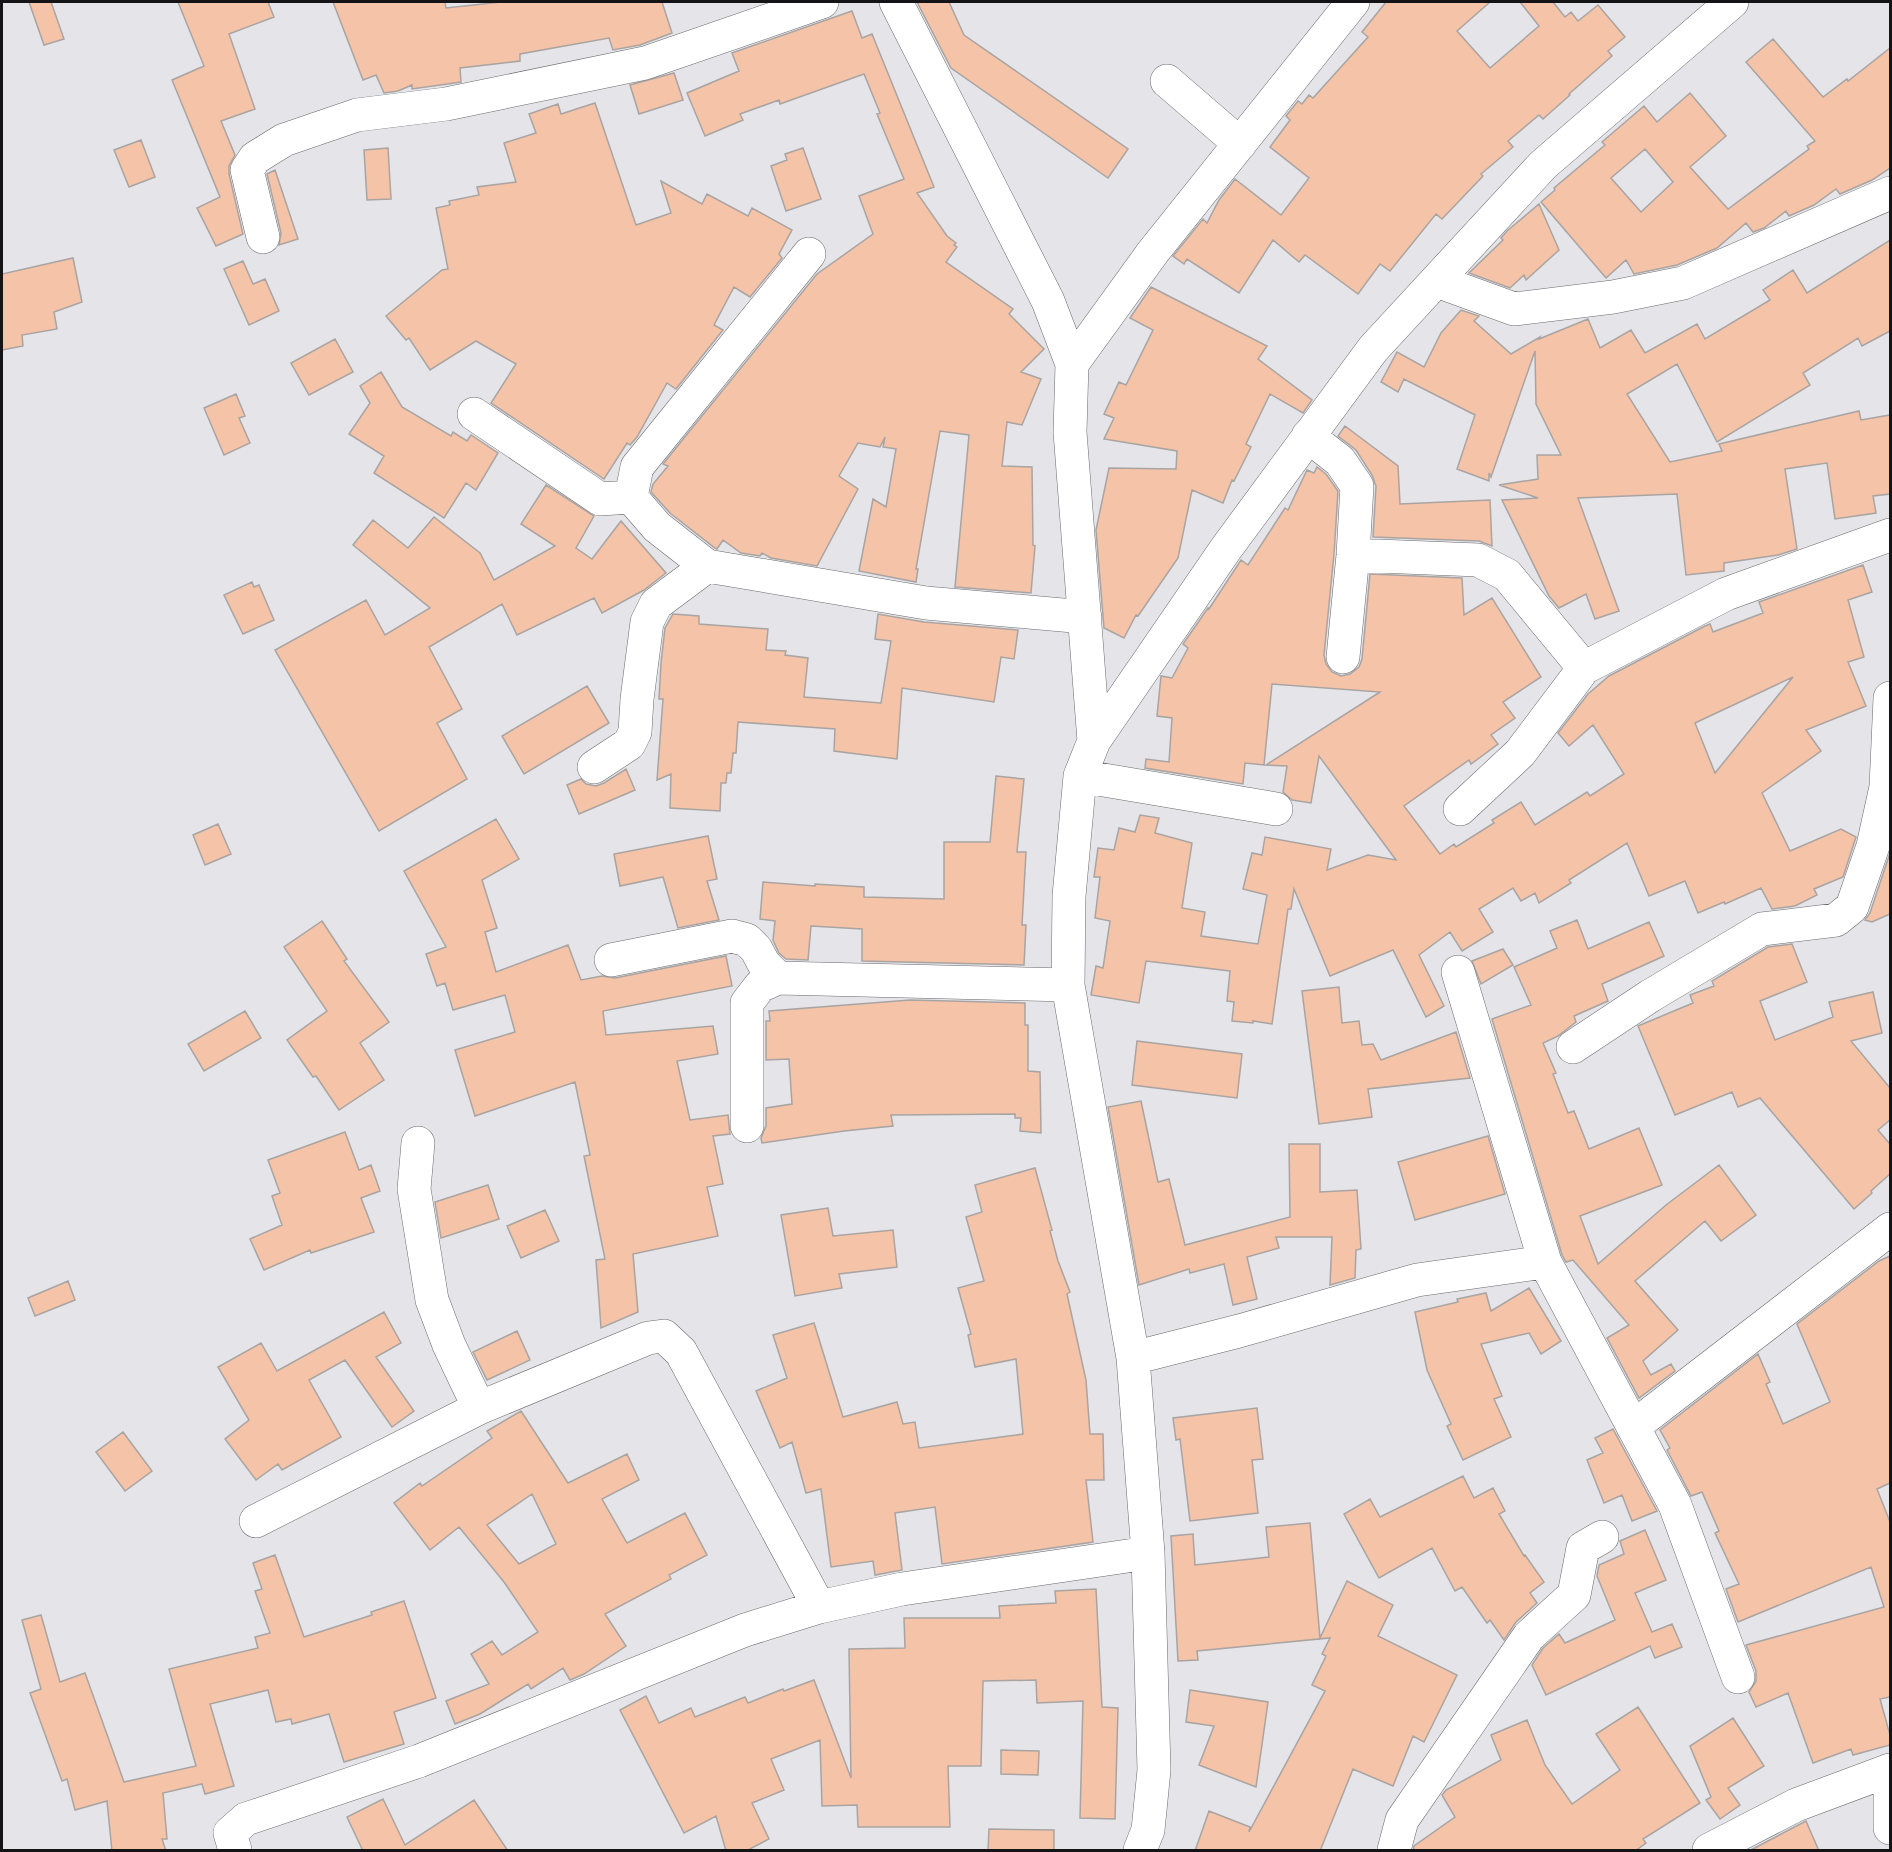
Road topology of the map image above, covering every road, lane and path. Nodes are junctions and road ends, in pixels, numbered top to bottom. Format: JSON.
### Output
{"nodes":[{"id":1,"x":822,"y":2,"type":"edge"},
{"id":2,"x":896,"y":2,"type":"edge"},
{"id":3,"x":1353,"y":2,"type":"edge"},
{"id":4,"x":1732,"y":2,"type":"edge"},
{"id":5,"x":1167,"y":81,"type":"dead end"},
{"id":6,"x":1240,"y":144,"type":"junction"},
{"id":7,"x":1890,"y":193,"type":"edge"},
{"id":8,"x":263,"y":237,"type":"dead end"},
{"id":9,"x":809,"y":254,"type":"dead end"},
{"id":10,"x":1437,"y":281,"type":"junction"},
{"id":11,"x":1072,"y":364,"type":"junction"},
{"id":12,"x":474,"y":414,"type":"dead end"},
{"id":13,"x":1308,"y":436,"type":"junction"},
{"id":14,"x":631,"y":497,"type":"junction"},
{"id":15,"x":1890,"y":534,"type":"edge"},
{"id":16,"x":1353,"y":555,"type":"junction"},
{"id":17,"x":706,"y":566,"type":"junction"},
{"id":18,"x":1085,"y":617,"type":"junction"},
{"id":19,"x":1343,"y":657,"type":"dead end"},
{"id":20,"x":1584,"y":668,"type":"junction"},
{"id":21,"x":1890,"y":698,"type":"edge"},
{"id":22,"x":1094,"y":741,"type":"junction"},
{"id":23,"x":594,"y":767,"type":"dead end"},
{"id":24,"x":1080,"y":776,"type":"junction"},
{"id":25,"x":1276,"y":809,"type":"dead end"},
{"id":26,"x":1460,"y":809,"type":"dead end"},
{"id":27,"x":611,"y":960,"type":"dead end"},
{"id":28,"x":1458,"y":972,"type":"dead end"},
{"id":29,"x":778,"y":978,"type":"junction"},
{"id":30,"x":1068,"y":985,"type":"junction"},
{"id":31,"x":1573,"y":1047,"type":"dead end"},
{"id":32,"x":747,"y":1126,"type":"dead end"},
{"id":33,"x":418,"y":1143,"type":"dead end"},
{"id":34,"x":1890,"y":1230,"type":"edge"},
{"id":35,"x":1545,"y":1262,"type":"junction"},
{"id":36,"x":1133,"y":1358,"type":"junction"},
{"id":37,"x":479,"y":1408,"type":"junction"},
{"id":38,"x":1633,"y":1427,"type":"junction"},
{"id":39,"x":256,"y":1521,"type":"dead end"},
{"id":40,"x":1602,"y":1537,"type":"dead end"},
{"id":41,"x":1148,"y":1553,"type":"junction"},
{"id":42,"x":819,"y":1607,"type":"junction"},
{"id":43,"x":1738,"y":1677,"type":"dead end"},
{"id":44,"x":1890,"y":1770,"type":"edge"},
{"id":45,"x":1890,"y":1828,"type":"edge"},
{"id":46,"x":235,"y":1851,"type":"edge"},
{"id":47,"x":1140,"y":1851,"type":"edge"},
{"id":48,"x":1394,"y":1851,"type":"edge"},
{"id":49,"x":1709,"y":1851,"type":"edge"}],
"edges":[{"from":1,"to":8,"type":"street"},
{"from":2,"to":11,"type":"street"},
{"from":3,"to":6,"type":"street"},
{"from":4,"to":10,"type":"street"},
{"from":5,"to":6,"type":"street"},
{"from":6,"to":11,"type":"street"},
{"from":7,"to":10,"type":"street"},
{"from":9,"to":14,"type":"street"},
{"from":10,"to":13,"type":"street"},
{"from":11,"to":18,"type":"street"},
{"from":12,"to":14,"type":"street"},
{"from":13,"to":16,"type":"street"},
{"from":13,"to":22,"type":"street"},
{"from":14,"to":17,"type":"street"},
{"from":15,"to":20,"type":"street"},
{"from":16,"to":19,"type":"street"},
{"from":16,"to":20,"type":"street"},
{"from":17,"to":18,"type":"street"},
{"from":17,"to":23,"type":"street"},
{"from":18,"to":22,"type":"street"},
{"from":20,"to":26,"type":"street"},
{"from":21,"to":31,"type":"street"},
{"from":22,"to":24,"type":"street"},
{"from":24,"to":25,"type":"street"},
{"from":24,"to":30,"type":"street"},
{"from":27,"to":29,"type":"street"},
{"from":28,"to":35,"type":"street"},
{"from":29,"to":30,"type":"street"},
{"from":29,"to":32,"type":"street"},
{"from":30,"to":36,"type":"street"},
{"from":33,"to":37,"type":"street"},
{"from":34,"to":38,"type":"street"},
{"from":35,"to":36,"type":"street"},
{"from":35,"to":38,"type":"street"},
{"from":36,"to":41,"type":"street"},
{"from":37,"to":39,"type":"street"},
{"from":37,"to":42,"type":"street"},
{"from":38,"to":43,"type":"street"},
{"from":40,"to":48,"type":"street"},
{"from":41,"to":42,"type":"street"},
{"from":41,"to":47,"type":"street"},
{"from":42,"to":46,"type":"street"},
{"from":44,"to":45,"type":"street"},
{"from":44,"to":49,"type":"street"}]}
